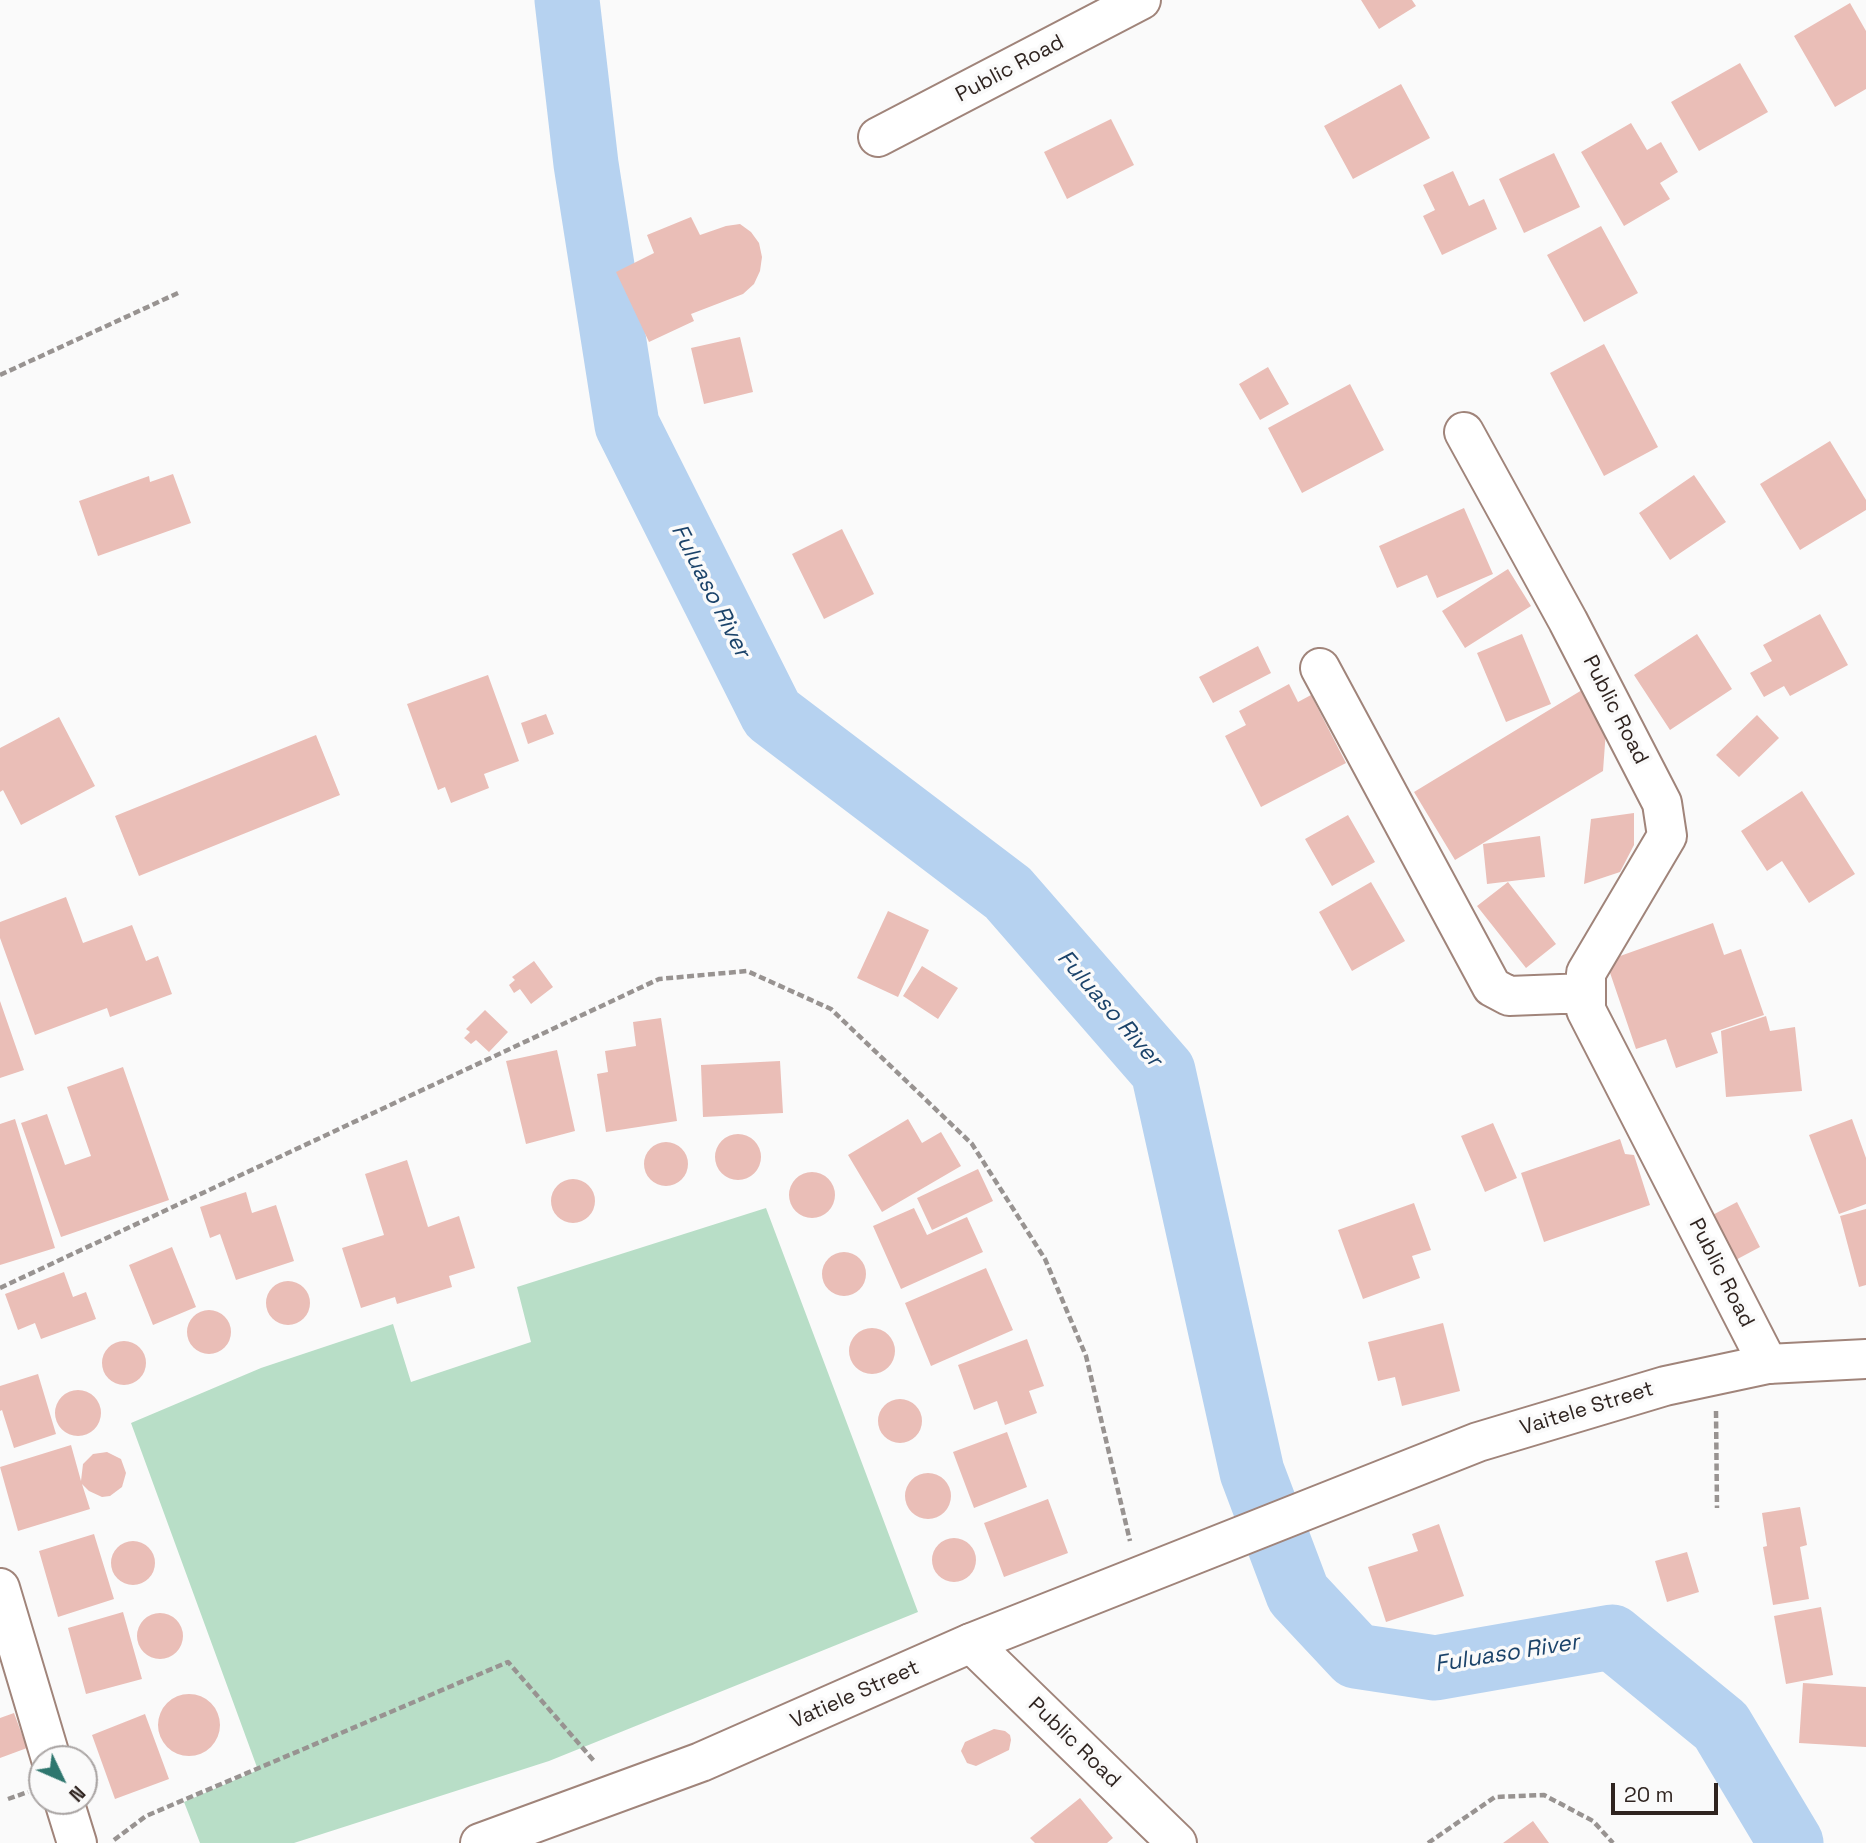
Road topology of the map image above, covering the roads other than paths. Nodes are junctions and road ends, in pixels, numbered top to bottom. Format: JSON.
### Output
{"nodes":[{"id":1,"x":1141,"y":0,"type":"edge"},
{"id":2,"x":878,"y":138,"type":"dead end"},
{"id":3,"x":1464,"y":432,"type":"dead end"},
{"id":4,"x":1320,"y":668,"type":"dead end"},
{"id":5,"x":1586,"y":993,"type":"junction"},
{"id":6,"x":1866,"y":1359,"type":"edge"},
{"id":7,"x":1768,"y":1364,"type":"junction"},
{"id":8,"x":1228,"y":1541,"type":"joint"},
{"id":9,"x":0,"y":1588,"type":"edge"},
{"id":10,"x":971,"y":1643,"type":"junction"},
{"id":11,"x":47,"y":1745,"type":"edge"},
{"id":12,"x":68,"y":1815,"type":"edge"},
{"id":13,"x":77,"y":1843,"type":"edge"},
{"id":14,"x":480,"y":1843,"type":"edge"},
{"id":15,"x":1177,"y":1843,"type":"edge"}],
"edges":[{"from":1,"to":2,"type":"street","name":"Public Road"},
{"from":3,"to":5,"type":"street","name":"Public Road"},
{"from":4,"to":5,"type":"street"},
{"from":5,"to":7,"type":"street","name":"Public Road"},
{"from":6,"to":7,"type":"street","name":"Vaitele Street"},
{"from":7,"to":8,"type":"street","name":"Vaitele Street"},
{"from":8,"to":10,"type":"street","name":"Vatiele Street"},
{"from":9,"to":11,"type":"street"},
{"from":10,"to":14,"type":"street","name":"Vatiele Street"},
{"from":10,"to":15,"type":"street","name":"Public Road"},
{"from":12,"to":13,"type":"street"}]}
